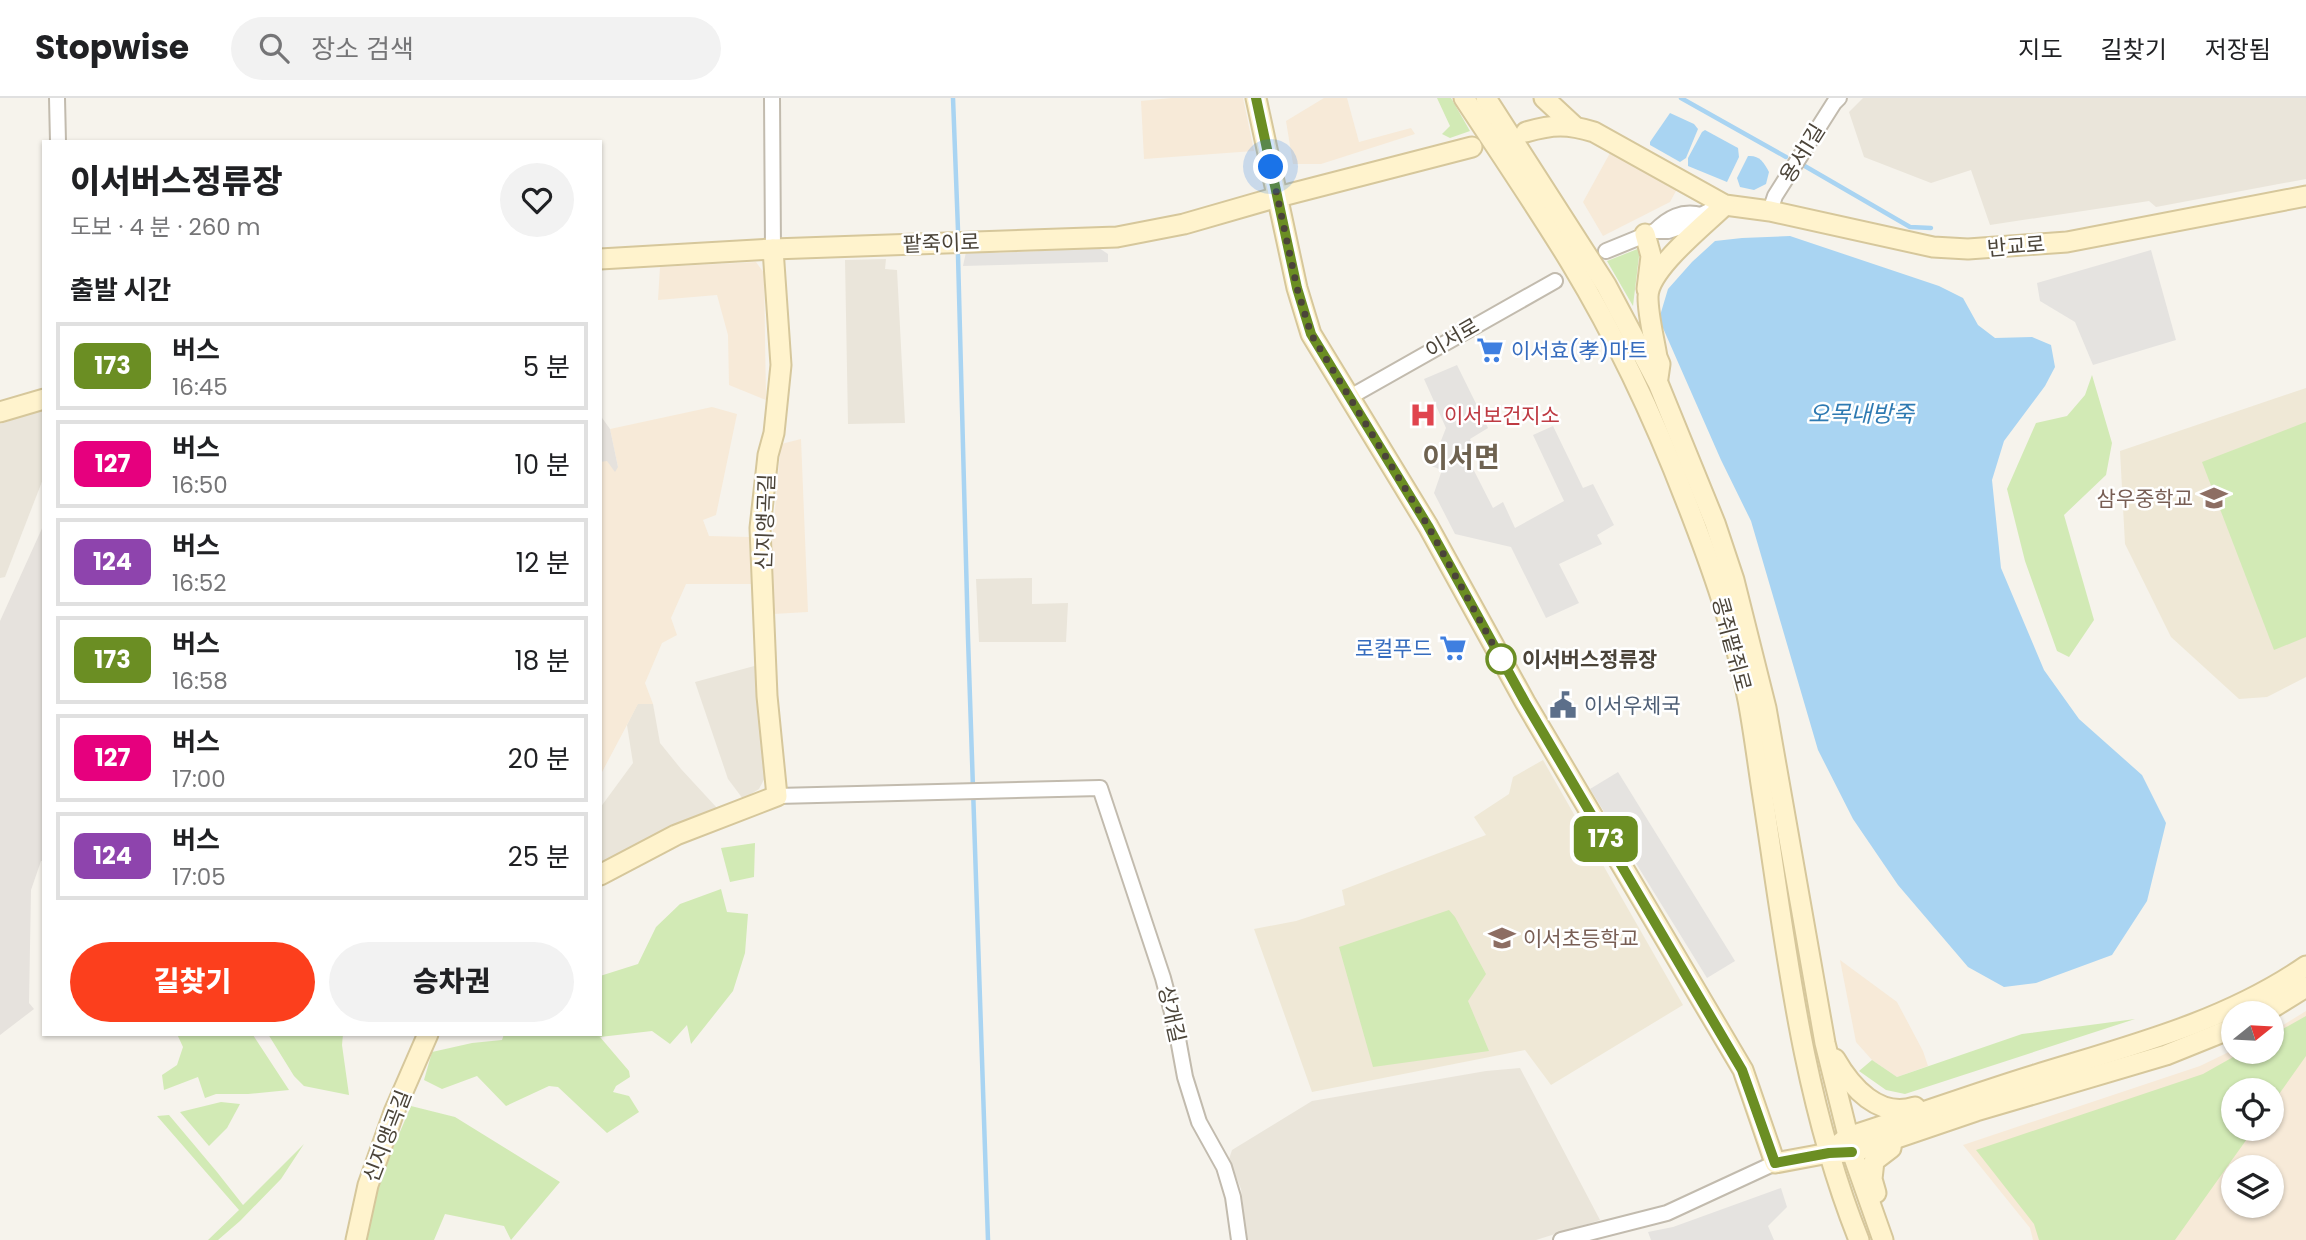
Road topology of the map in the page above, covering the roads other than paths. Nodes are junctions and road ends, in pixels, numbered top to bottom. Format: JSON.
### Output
{"nodes":[{"id":1,"x":57,"y":98,"type":"edge"},
{"id":2,"x":772,"y":98,"type":"edge"},
{"id":3,"x":1256,"y":98,"type":"edge"},
{"id":4,"x":1464,"y":98,"type":"edge"},
{"id":5,"x":1486,"y":98,"type":"edge"},
{"id":6,"x":1544,"y":98,"type":"edge"},
{"id":7,"x":1839,"y":98,"type":"edge"},
{"id":8,"x":1573,"y":125,"type":"junction"},
{"id":9,"x":1526,"y":132,"type":"dead end"},
{"id":10,"x":58,"y":140,"type":"edge"},
{"id":11,"x":1472,"y":147,"type":"dead end"},
{"id":12,"x":2306,"y":196,"type":"edge"},
{"id":13,"x":1278,"y":197,"type":"junction"},
{"id":14,"x":1725,"y":205,"type":"junction"},
{"id":15,"x":1770,"y":211,"type":"junction"},
{"id":16,"x":1650,"y":233,"type":"junction"},
{"id":17,"x":773,"y":249,"type":"junction"},
{"id":18,"x":1606,"y":251,"type":"dead end"},
{"id":19,"x":602,"y":259,"type":"edge"},
{"id":20,"x":1555,"y":281,"type":"dead end"},
{"id":21,"x":1647,"y":294,"type":"junction"},
{"id":22,"x":1658,"y":383,"type":"junction"},
{"id":23,"x":1350,"y":397,"type":"junction"},
{"id":24,"x":42,"y":400,"type":"edge"},
{"id":25,"x":0,"y":412,"type":"edge"},
{"id":26,"x":777,"y":796,"type":"junction"},
{"id":27,"x":602,"y":874,"type":"edge"},
{"id":28,"x":2306,"y":965,"type":"edge"},
{"id":29,"x":2306,"y":987,"type":"edge"},
{"id":30,"x":2283,"y":1001,"type":"edge"},
{"id":31,"x":2221,"y":1033,"type":"edge"},
{"id":32,"x":427,"y":1036,"type":"edge"},
{"id":33,"x":1825,"y":1043,"type":"junction"},
{"id":34,"x":2128,"y":1046,"type":"junction"},
{"id":35,"x":2134,"y":1065,"type":"junction"},
{"id":36,"x":1917,"y":1115,"type":"junction"},
{"id":37,"x":1892,"y":1139,"type":"junction"},
{"id":38,"x":1850,"y":1144,"type":"junction"},
{"id":39,"x":1829,"y":1153,"type":"junction"},
{"id":40,"x":1775,"y":1163,"type":"junction"},
{"id":41,"x":1606,"y":1235,"type":"edge"},
{"id":42,"x":356,"y":1240,"type":"edge"},
{"id":43,"x":1239,"y":1240,"type":"edge"},
{"id":44,"x":1562,"y":1240,"type":"edge"},
{"id":45,"x":1859,"y":1240,"type":"edge"},
{"id":46,"x":1883,"y":1240,"type":"edge"},
{"id":47,"x":1894,"y":1240,"type":"edge"}],
"edges":[{"from":1,"to":10,"type":"street"},
{"from":2,"to":17,"type":"street"},
{"from":3,"to":13,"type":"street"},
{"from":4,"to":39,"type":"street","name":"콩쥐팥쥐로"},
{"from":5,"to":22,"type":"street","name":"콩쥐팥쥐로"},
{"from":6,"to":8,"type":"street"},
{"from":7,"to":15,"type":"street","name":"용서1길"},
{"from":8,"to":9,"type":"street"},
{"from":8,"to":14,"type":"street"},
{"from":11,"to":13,"type":"street","name":"팥죽이로"},
{"from":12,"to":15,"type":"street","name":"반교로"},
{"from":13,"to":17,"type":"street","name":"팥죽이로"},
{"from":13,"to":23,"type":"street"},
{"from":14,"to":15,"type":"street","name":"반교로"},
{"from":14,"to":16,"type":"street"},
{"from":14,"to":21,"type":"street"},
{"from":16,"to":18,"type":"street"},
{"from":16,"to":21,"type":"street"},
{"from":17,"to":19,"type":"street","name":"팥죽이로"},
{"from":17,"to":26,"type":"street","name":"신지앵곡길"},
{"from":20,"to":23,"type":"street","name":"이서로"},
{"from":21,"to":22,"type":"street"},
{"from":22,"to":33,"type":"street","name":"콩쥐팥쥐로"},
{"from":23,"to":40,"type":"street"},
{"from":24,"to":25,"type":"street"},
{"from":26,"to":27,"type":"street"},
{"from":26,"to":43,"type":"street","name":"상개길"},
{"from":28,"to":34,"type":"street"},
{"from":29,"to":30,"type":"street"},
{"from":31,"to":35,"type":"street"},
{"from":32,"to":42,"type":"street","name":"신지앵곡길"},
{"from":33,"to":36,"type":"street"},
{"from":33,"to":38,"type":"street","name":"콩쥐팥쥐로"},
{"from":34,"to":35,"type":"street"},
{"from":34,"to":36,"type":"street"},
{"from":35,"to":37,"type":"street"},
{"from":36,"to":38,"type":"street"},
{"from":37,"to":38,"type":"street"},
{"from":37,"to":47,"type":"street"},
{"from":38,"to":39,"type":"street"},
{"from":38,"to":46,"type":"street","name":"콩쥐팥쥐로"},
{"from":39,"to":40,"type":"street"},
{"from":39,"to":45,"type":"street","name":"콩쥐팥쥐로"},
{"from":40,"to":41,"type":"street"},
{"from":41,"to":44,"type":"street"}]}
